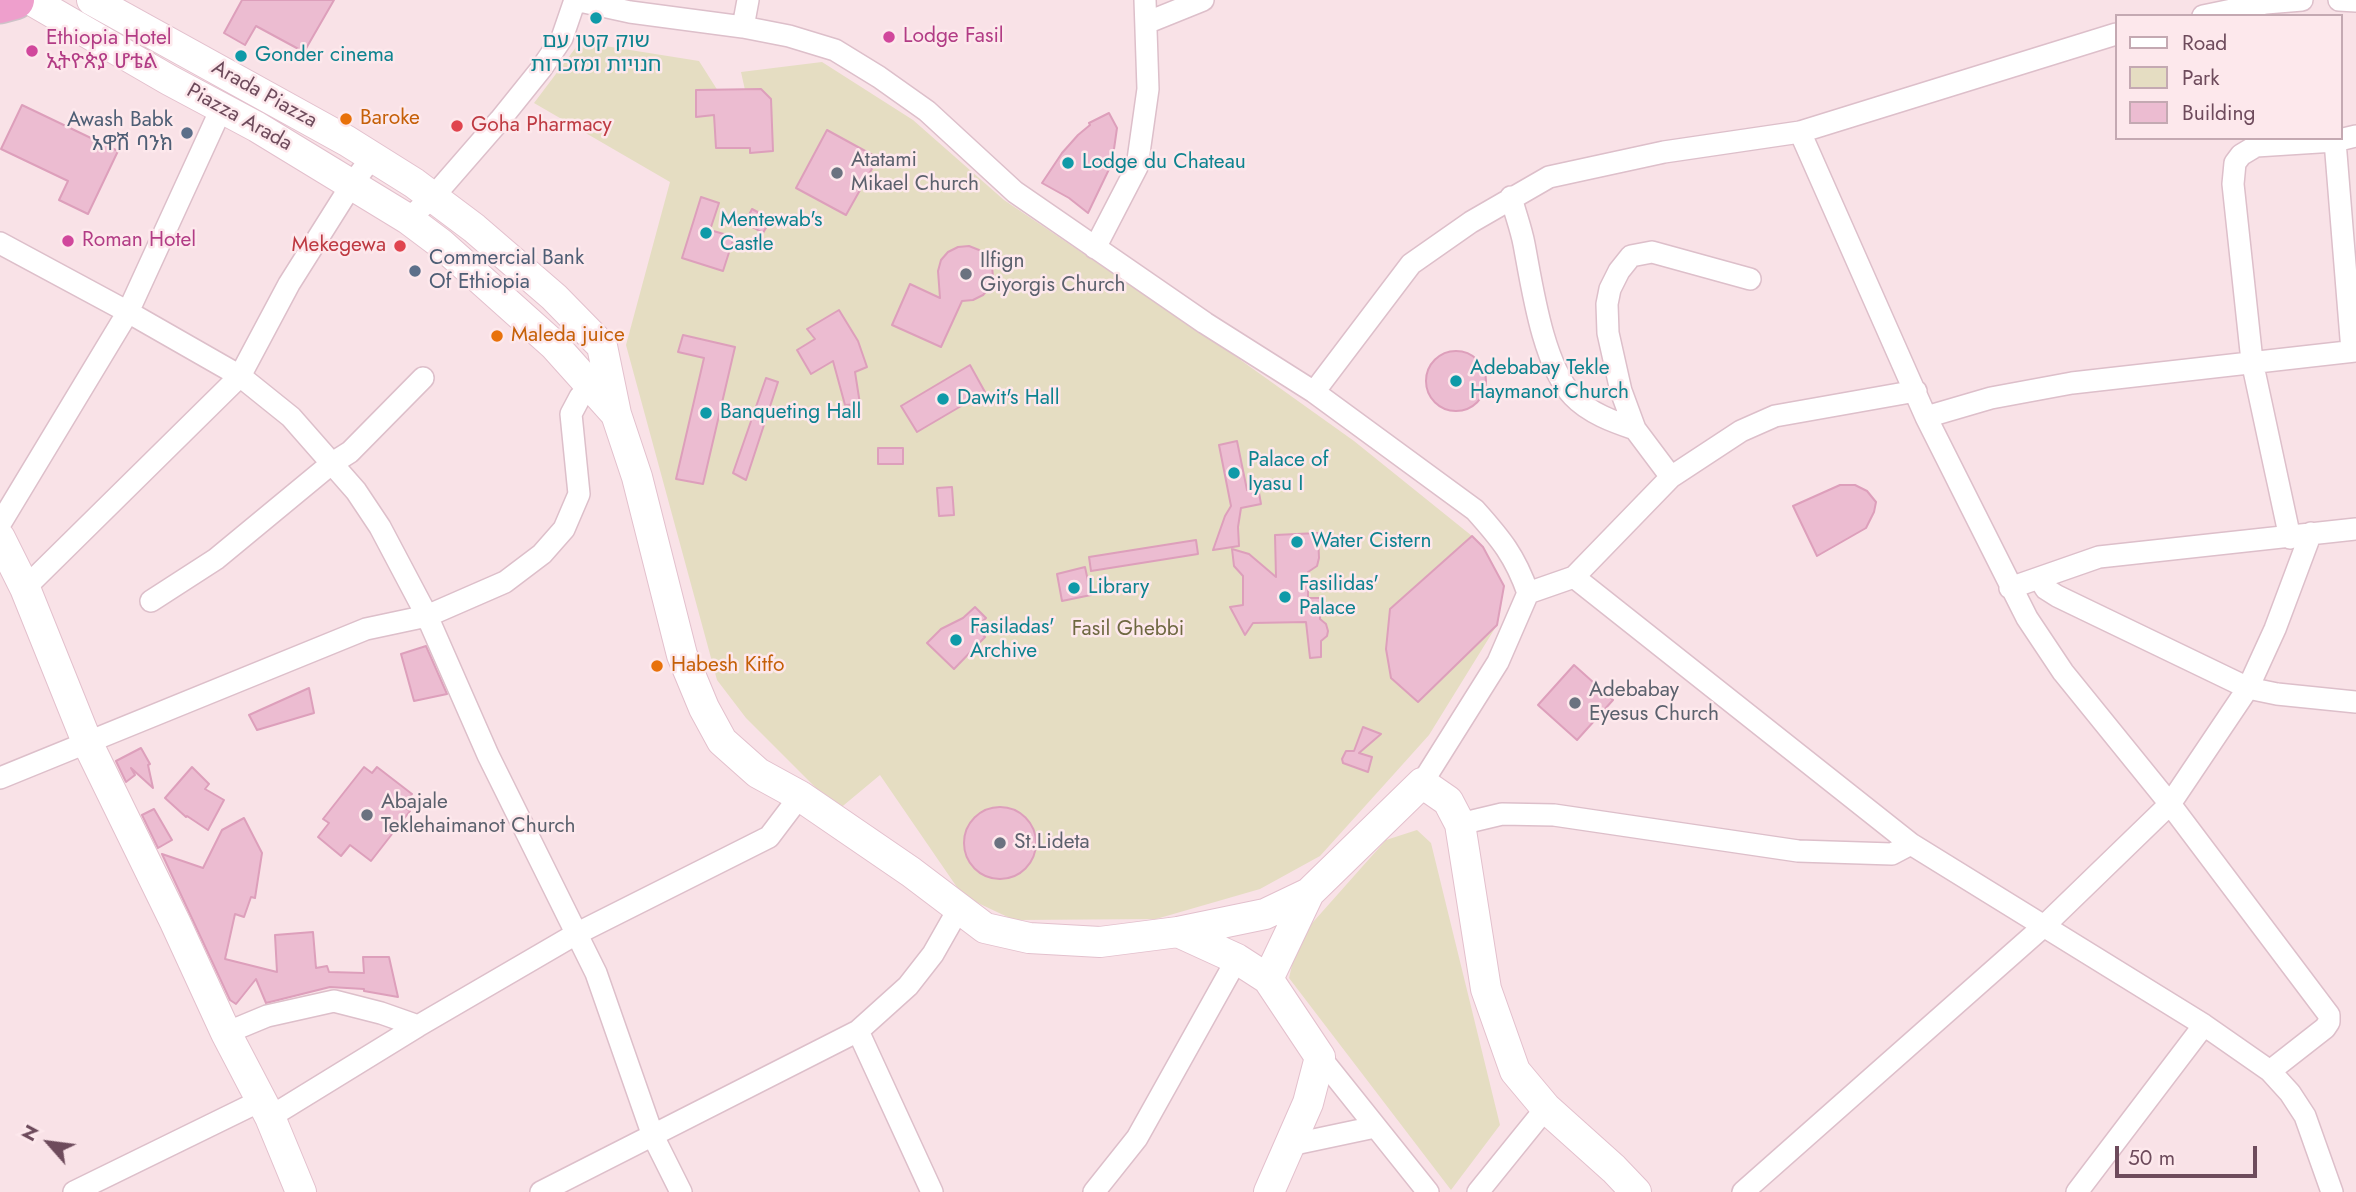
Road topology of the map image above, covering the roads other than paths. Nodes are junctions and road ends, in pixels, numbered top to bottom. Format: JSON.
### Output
{"nodes":[{"id":1,"x":15,"y":0,"type":"edge"},
{"id":2,"x":31,"y":0,"type":"edge"},
{"id":3,"x":92,"y":0,"type":"edge"},
{"id":4,"x":575,"y":0,"type":"edge"},
{"id":5,"x":748,"y":0,"type":"edge"},
{"id":6,"x":1145,"y":0,"type":"edge"},
{"id":7,"x":1203,"y":0,"type":"edge"},
{"id":8,"x":2302,"y":0,"type":"edge"},
{"id":9,"x":2339,"y":0,"type":"edge"},
{"id":10,"x":2356,"y":1,"type":"edge"},
{"id":11,"x":0,"y":4,"type":"edge"},
{"id":12,"x":2213,"y":14,"type":"edge"},
{"id":13,"x":1146,"y":23,"type":"junction"},
{"id":14,"x":743,"y":27,"type":"junction"},
{"id":15,"x":2114,"y":35,"type":"edge"},
{"id":16,"x":187,"y":52,"type":"junction"},
{"id":17,"x":169,"y":80,"type":"junction"},
{"id":18,"x":222,"y":107,"type":"junction"},
{"id":19,"x":1800,"y":132,"type":"junction"},
{"id":20,"x":2339,"y":140,"type":"edge"},
{"id":21,"x":2335,"y":141,"type":"junction"},
{"id":22,"x":373,"y":156,"type":"junction"},
{"id":23,"x":352,"y":184,"type":"junction"},
{"id":24,"x":433,"y":197,"type":"junction"},
{"id":25,"x":1511,"y":197,"type":"junction"},
{"id":26,"x":408,"y":219,"type":"junction"},
{"id":27,"x":0,"y":243,"type":"edge"},
{"id":28,"x":1094,"y":248,"type":"junction"},
{"id":29,"x":1750,"y":279,"type":"dead end"},
{"id":30,"x":554,"y":297,"type":"junction"},
{"id":31,"x":128,"y":312,"type":"junction"},
{"id":32,"x":529,"y":323,"type":"junction"},
{"id":33,"x":2354,"y":351,"type":"edge"},
{"id":34,"x":2252,"y":361,"type":"junction"},
{"id":35,"x":240,"y":376,"type":"junction"},
{"id":36,"x":423,"y":378,"type":"dead end"},
{"id":37,"x":600,"y":381,"type":"junction"},
{"id":38,"x":1916,"y":391,"type":"junction"},
{"id":39,"x":1314,"y":392,"type":"junction"},
{"id":40,"x":1926,"y":417,"type":"junction"},
{"id":41,"x":1635,"y":429,"type":"junction"},
{"id":42,"x":331,"y":464,"type":"junction"},
{"id":43,"x":1671,"y":477,"type":"junction"},
{"id":44,"x":0,"y":524,"type":"edge"},
{"id":45,"x":2356,"y":529,"type":"edge"},
{"id":46,"x":2311,"y":533,"type":"junction"},
{"id":47,"x":0,"y":538,"type":"edge"},
{"id":48,"x":2290,"y":538,"type":"junction"},
{"id":49,"x":1574,"y":577,"type":"junction"},
{"id":50,"x":2039,"y":578,"type":"junction"},
{"id":51,"x":25,"y":588,"type":"junction"},
{"id":52,"x":2010,"y":588,"type":"junction"},
{"id":53,"x":1528,"y":593,"type":"junction"},
{"id":54,"x":151,"y":601,"type":"dead end"},
{"id":55,"x":427,"y":616,"type":"junction"},
{"id":56,"x":2248,"y":688,"type":"junction"},
{"id":57,"x":2356,"y":702,"type":"edge"},
{"id":58,"x":87,"y":742,"type":"junction"},
{"id":59,"x":0,"y":778,"type":"edge"},
{"id":60,"x":1422,"y":783,"type":"junction"},
{"id":61,"x":800,"y":796,"type":"junction"},
{"id":62,"x":2170,"y":804,"type":"junction"},
{"id":63,"x":1460,"y":824,"type":"junction"},
{"id":64,"x":1911,"y":844,"type":"junction"},
{"id":65,"x":1309,"y":893,"type":"junction"},
{"id":66,"x":958,"y":910,"type":"junction"},
{"id":67,"x":2045,"y":925,"type":"junction"},
{"id":68,"x":1178,"y":932,"type":"junction"},
{"id":69,"x":576,"y":934,"type":"junction"},
{"id":70,"x":1237,"y":959,"type":"junction"},
{"id":71,"x":1268,"y":979,"type":"junction"},
{"id":72,"x":2204,"y":1025,"type":"junction"},
{"id":73,"x":418,"y":1026,"type":"junction"},
{"id":74,"x":859,"y":1031,"type":"junction"},
{"id":75,"x":226,"y":1033,"type":"junction"},
{"id":76,"x":1320,"y":1057,"type":"junction"},
{"id":77,"x":2270,"y":1071,"type":"junction"},
{"id":78,"x":1546,"y":1108,"type":"junction"},
{"id":79,"x":265,"y":1109,"type":"junction"},
{"id":80,"x":1375,"y":1126,"type":"junction"},
{"id":81,"x":653,"y":1136,"type":"junction"},
{"id":82,"x":1290,"y":1146,"type":"junction"},
{"id":83,"x":74,"y":1192,"type":"edge"},
{"id":84,"x":301,"y":1192,"type":"edge"},
{"id":85,"x":541,"y":1192,"type":"edge"},
{"id":86,"x":681,"y":1192,"type":"edge"},
{"id":87,"x":932,"y":1192,"type":"edge"},
{"id":88,"x":1094,"y":1192,"type":"edge"},
{"id":89,"x":1269,"y":1192,"type":"edge"},
{"id":90,"x":1428,"y":1192,"type":"edge"},
{"id":91,"x":1478,"y":1192,"type":"edge"},
{"id":92,"x":1636,"y":1192,"type":"edge"},
{"id":93,"x":1743,"y":1192,"type":"edge"},
{"id":94,"x":2077,"y":1192,"type":"edge"},
{"id":95,"x":2332,"y":1192,"type":"edge"}],
"edges":[{"from":1,"to":11,"type":"highway"},
{"from":2,"to":17,"type":"street","name":"Piazza Arada"},
{"from":3,"to":16,"type":"street","name":"Arada Piazza"},
{"from":4,"to":14,"type":"street"},
{"from":4,"to":24,"type":"street"},
{"from":5,"to":14,"type":"street"},
{"from":6,"to":13,"type":"street"},
{"from":7,"to":13,"type":"street"},
{"from":8,"to":12,"type":"street"},
{"from":9,"to":10,"type":"street"},
{"from":13,"to":28,"type":"street"},
{"from":14,"to":28,"type":"street"},
{"from":15,"to":19,"type":"street"},
{"from":16,"to":17,"type":"street"},
{"from":16,"to":22,"type":"street","name":"Arada Piazza"},
{"from":17,"to":18,"type":"street","name":"Piazza Arada"},
{"from":18,"to":23,"type":"street","name":"Piazza Arada"},
{"from":18,"to":31,"type":"street"},
{"from":19,"to":25,"type":"street"},
{"from":19,"to":38,"type":"street"},
{"from":20,"to":21,"type":"street"},
{"from":21,"to":33,"type":"street"},
{"from":21,"to":34,"type":"street"},
{"from":22,"to":23,"type":"street"},
{"from":22,"to":24,"type":"street","name":"Arada Piazza"},
{"from":23,"to":26,"type":"street","name":"Piazza Arada"},
{"from":23,"to":35,"type":"street"},
{"from":24,"to":26,"type":"street"},
{"from":24,"to":30,"type":"street","name":"Arada Piazza"},
{"from":25,"to":39,"type":"street"},
{"from":25,"to":41,"type":"street"},
{"from":26,"to":32,"type":"street","name":"Piazza Arada"},
{"from":27,"to":31,"type":"street"},
{"from":28,"to":39,"type":"street"},
{"from":29,"to":41,"type":"street"},
{"from":30,"to":32,"type":"street"},
{"from":30,"to":37,"type":"street","name":"Arada Piazza"},
{"from":31,"to":35,"type":"street"},
{"from":31,"to":44,"type":"street"},
{"from":32,"to":37,"type":"street","name":"Piazza Arada"},
{"from":33,"to":34,"type":"street"},
{"from":34,"to":40,"type":"street"},
{"from":34,"to":48,"type":"street"},
{"from":35,"to":42,"type":"street"},
{"from":35,"to":51,"type":"street"},
{"from":36,"to":42,"type":"street"},
{"from":37,"to":55,"type":"street"},
{"from":37,"to":61,"type":"street","name":"Arada Piazza"},
{"from":38,"to":40,"type":"street"},
{"from":38,"to":43,"type":"street"},
{"from":39,"to":53,"type":"street"},
{"from":40,"to":52,"type":"street"},
{"from":41,"to":43,"type":"street"},
{"from":42,"to":54,"type":"street"},
{"from":42,"to":55,"type":"street"},
{"from":43,"to":49,"type":"street"},
{"from":45,"to":46,"type":"street"},
{"from":46,"to":48,"type":"street"},
{"from":46,"to":56,"type":"street"},
{"from":47,"to":51,"type":"street"},
{"from":48,"to":50,"type":"street"},
{"from":49,"to":53,"type":"street"},
{"from":49,"to":64,"type":"street"},
{"from":50,"to":52,"type":"street"},
{"from":50,"to":56,"type":"street"},
{"from":51,"to":58,"type":"street"},
{"from":52,"to":62,"type":"street"},
{"from":53,"to":60,"type":"street"},
{"from":55,"to":58,"type":"street"},
{"from":55,"to":69,"type":"street"},
{"from":56,"to":57,"type":"street"},
{"from":56,"to":62,"type":"street"},
{"from":58,"to":59,"type":"street"},
{"from":58,"to":75,"type":"street"},
{"from":60,"to":63,"type":"street"},
{"from":60,"to":65,"type":"street"},
{"from":61,"to":66,"type":"street","name":"Arada Piazza"},
{"from":61,"to":69,"type":"street"},
{"from":62,"to":67,"type":"street"},
{"from":62,"to":77,"type":"street"},
{"from":63,"to":64,"type":"street"},
{"from":63,"to":78,"type":"street"},
{"from":64,"to":67,"type":"street"},
{"from":65,"to":68,"type":"street","name":"Arada Piazza"},
{"from":65,"to":71,"type":"street"},
{"from":66,"to":68,"type":"street","name":"Arada Piazza"},
{"from":66,"to":74,"type":"street"},
{"from":67,"to":72,"type":"street"},
{"from":67,"to":93,"type":"street"},
{"from":68,"to":70,"type":"street"},
{"from":69,"to":73,"type":"street"},
{"from":69,"to":81,"type":"street"},
{"from":70,"to":71,"type":"street"},
{"from":70,"to":88,"type":"street"},
{"from":71,"to":76,"type":"street"},
{"from":72,"to":77,"type":"street"},
{"from":72,"to":94,"type":"street"},
{"from":73,"to":75,"type":"street"},
{"from":73,"to":79,"type":"street"},
{"from":74,"to":81,"type":"street"},
{"from":74,"to":87,"type":"street"},
{"from":75,"to":79,"type":"street"},
{"from":76,"to":80,"type":"street"},
{"from":76,"to":82,"type":"street"},
{"from":77,"to":95,"type":"street"},
{"from":78,"to":91,"type":"street"},
{"from":78,"to":92,"type":"street"},
{"from":79,"to":83,"type":"street"},
{"from":79,"to":84,"type":"street"},
{"from":80,"to":82,"type":"street"},
{"from":80,"to":90,"type":"street"},
{"from":81,"to":85,"type":"street"},
{"from":81,"to":86,"type":"street"},
{"from":82,"to":89,"type":"street"}]}
